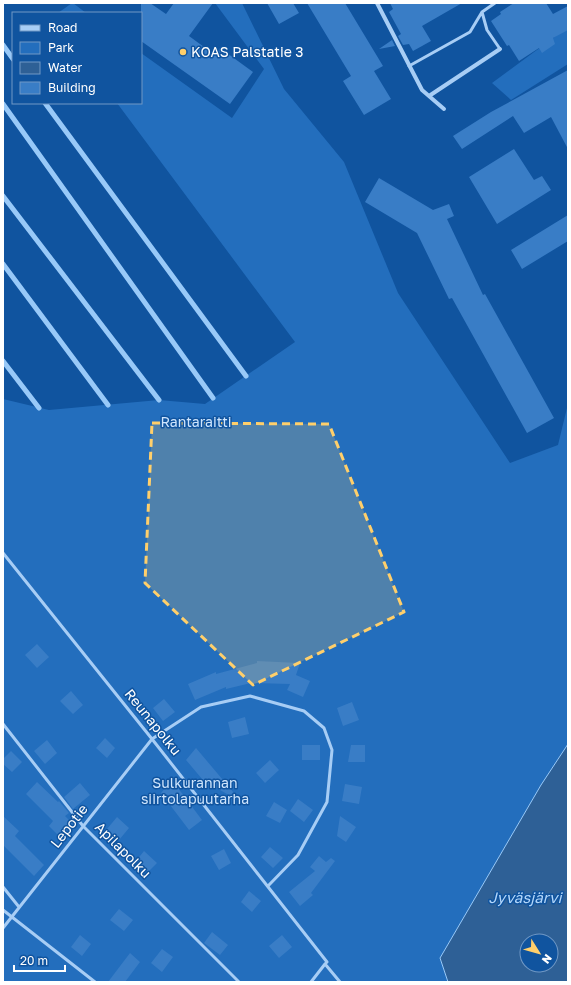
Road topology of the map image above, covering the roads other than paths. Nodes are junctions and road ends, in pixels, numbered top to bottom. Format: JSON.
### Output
{"nodes":[{"id":1,"x":377,"y":3,"type":"edge"},
{"id":2,"x":495,"y":3,"type":"edge"},
{"id":3,"x":482,"y":12,"type":"junction"},
{"id":4,"x":500,"y":49,"type":"joint"},
{"id":5,"x":409,"y":66,"type":"junction"},
{"id":6,"x":429,"y":96,"type":"junction"},
{"id":7,"x":444,"y":109,"type":"dead end"},
{"id":8,"x":3,"y":553,"type":"edge"},
{"id":9,"x":3,"y":724,"type":"edge"},
{"id":10,"x":152,"y":739,"type":"junction"},
{"id":11,"x":83,"y":826,"type":"junction"},
{"id":12,"x":268,"y":886,"type":"junction"},
{"id":13,"x":3,"y":887,"type":"edge"},
{"id":14,"x":19,"y":907,"type":"junction"},
{"id":15,"x":3,"y":910,"type":"edge"},
{"id":16,"x":11,"y":916,"type":"junction"},
{"id":17,"x":3,"y":928,"type":"edge"},
{"id":18,"x":325,"y":964,"type":"junction"},
{"id":19,"x":95,"y":982,"type":"edge"},
{"id":20,"x":239,"y":982,"type":"edge"},
{"id":21,"x":311,"y":982,"type":"edge"},
{"id":22,"x":340,"y":982,"type":"edge"}],
"edges":[{"from":1,"to":5,"type":"street"},
{"from":2,"to":3,"type":"lane"},
{"from":3,"to":4,"type":"lane"},
{"from":3,"to":5,"type":"lane"},
{"from":4,"to":6,"type":"street"},
{"from":5,"to":6,"type":"street"},
{"from":6,"to":7,"type":"street"},
{"from":8,"to":10,"type":"lane","name":"Reunapolku"},
{"from":9,"to":11,"type":"lane","name":"Apilapolku"},
{"from":10,"to":11,"type":"lane","name":"Lepotie"},
{"from":10,"to":12,"type":"lane","name":"Reunapolku"},
{"from":10,"to":12,"type":"lane","name":"Lepotie"},
{"from":11,"to":14,"type":"lane","name":"Lepotie"},
{"from":11,"to":20,"type":"lane","name":"Apilapolku"},
{"from":12,"to":18,"type":"lane","name":"Reunapolku"},
{"from":13,"to":14,"type":"lane"},
{"from":14,"to":16,"type":"lane","name":"Lepotie"},
{"from":15,"to":16,"type":"lane"},
{"from":16,"to":17,"type":"lane","name":"Lepotie"},
{"from":16,"to":19,"type":"lane"},
{"from":18,"to":21,"type":"lane"},
{"from":18,"to":22,"type":"lane","name":"Reunapolku"}]}
